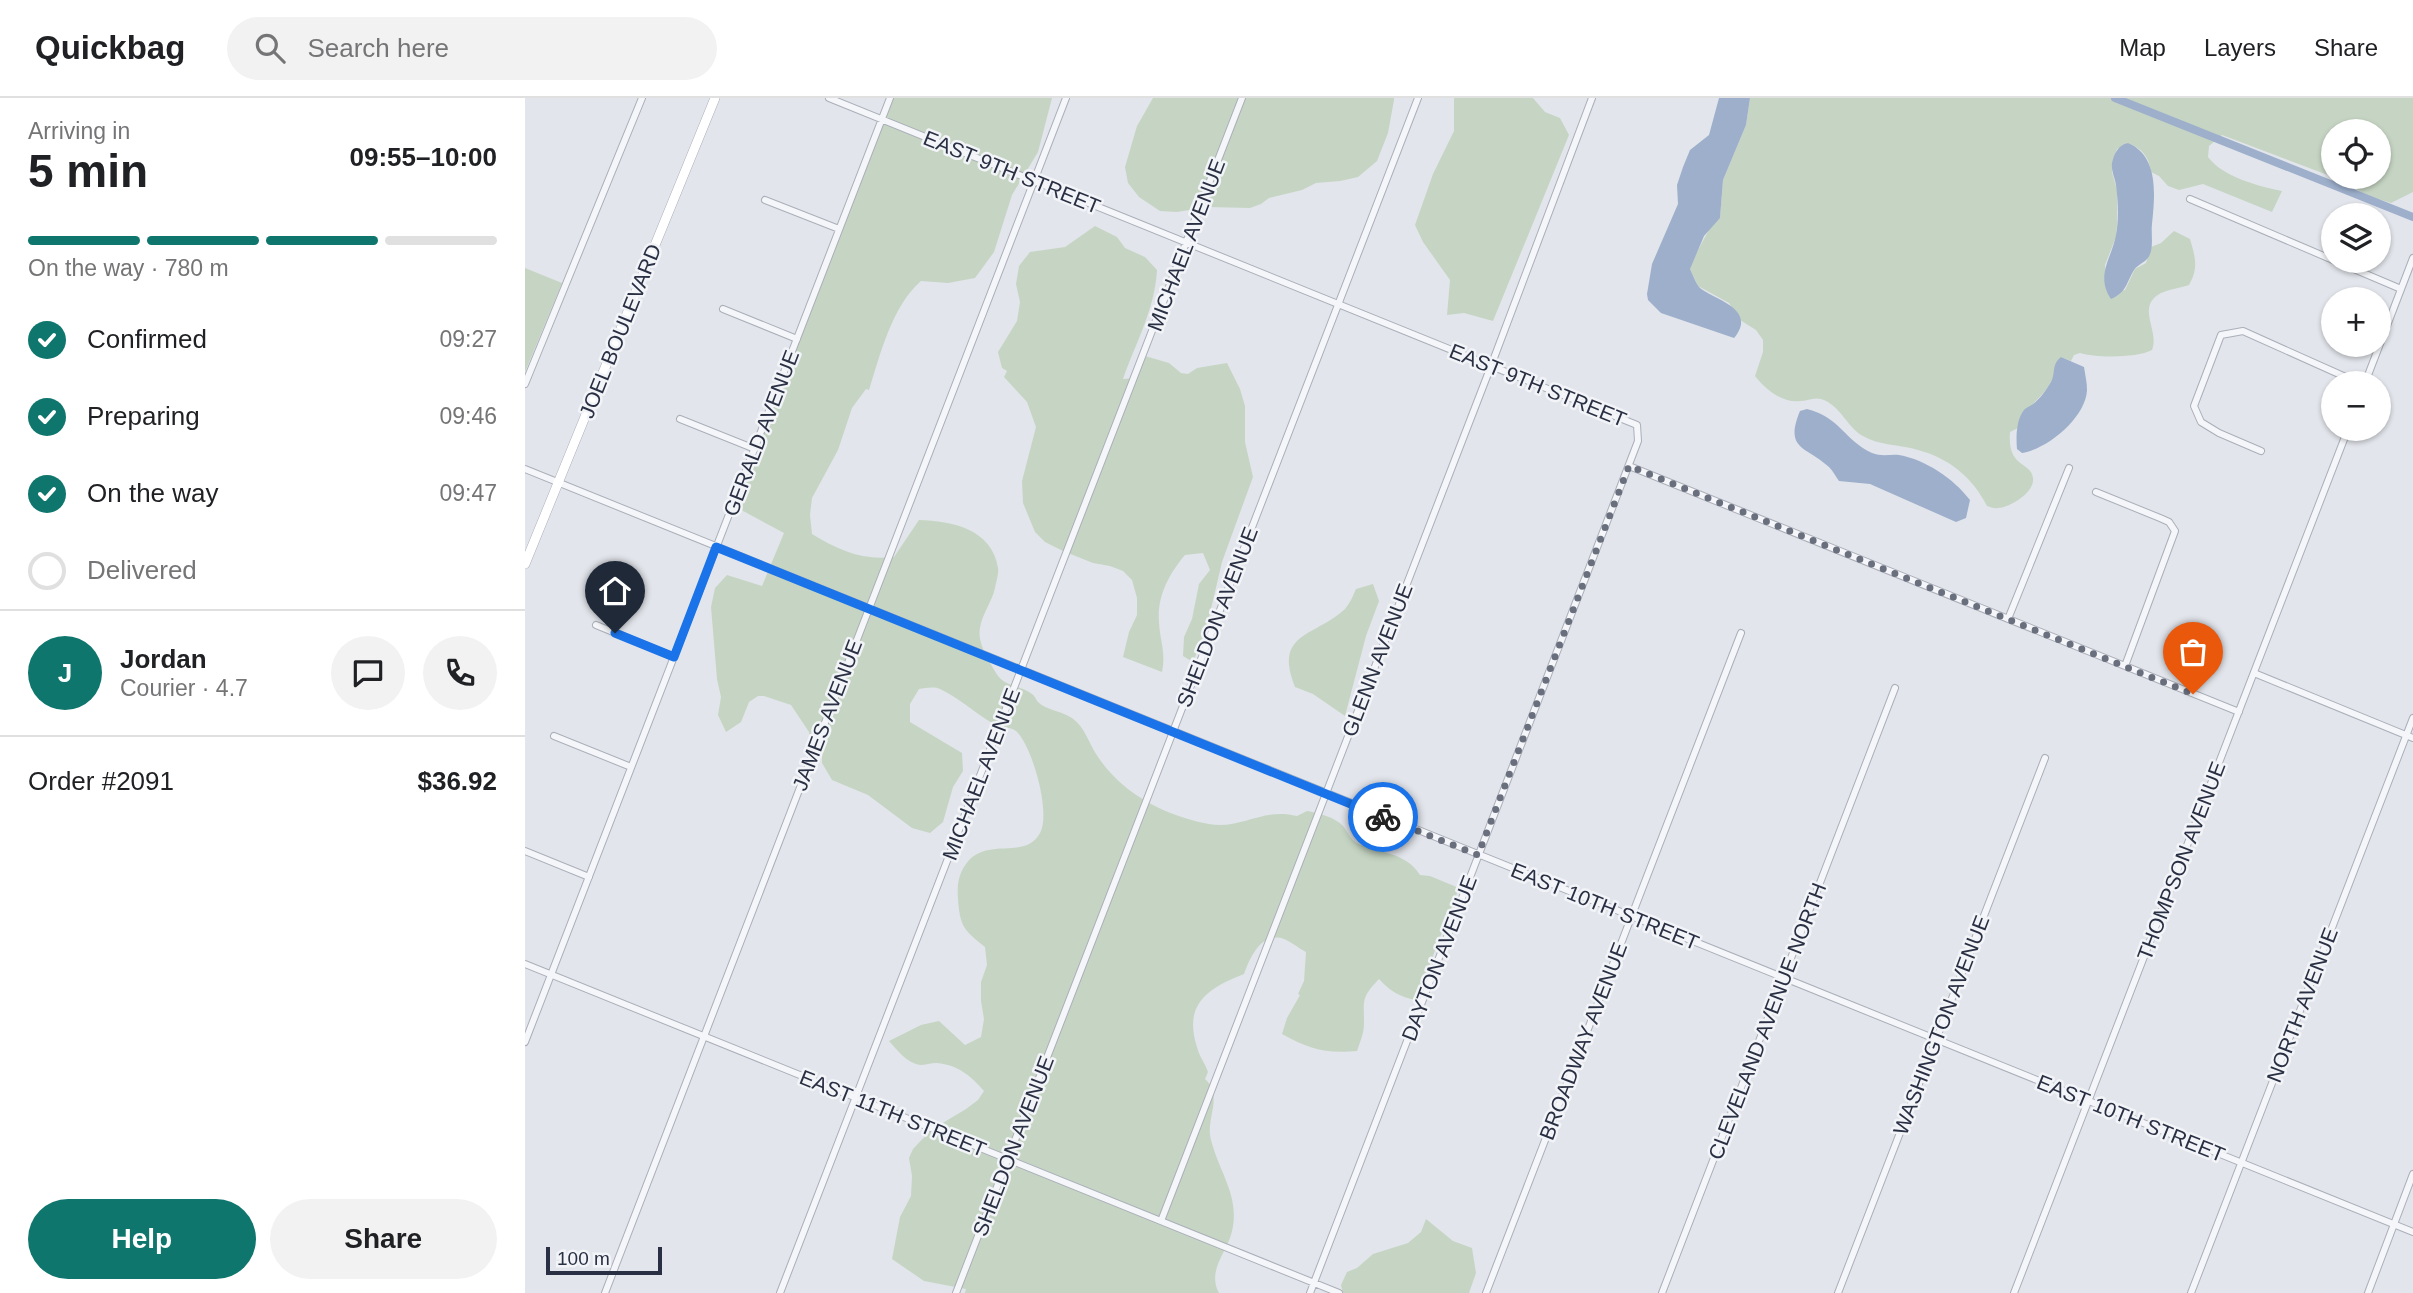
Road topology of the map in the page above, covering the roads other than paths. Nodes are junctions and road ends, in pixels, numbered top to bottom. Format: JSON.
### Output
{"nodes":[{"id":1,"x":642,"y":98,"type":"edge"},
{"id":2,"x":715,"y":98,"type":"edge"},
{"id":3,"x":829,"y":98,"type":"edge"},
{"id":4,"x":890,"y":98,"type":"edge"},
{"id":5,"x":1066,"y":98,"type":"edge"},
{"id":6,"x":1242,"y":98,"type":"edge"},
{"id":7,"x":1418,"y":98,"type":"edge"},
{"id":8,"x":1592,"y":98,"type":"edge"},
{"id":9,"x":881,"y":119,"type":"junction"},
{"id":10,"x":1034,"y":180,"type":"junction"},
{"id":11,"x":2190,"y":199,"type":"dead end"},
{"id":12,"x":765,"y":201,"type":"dead end"},
{"id":13,"x":839,"y":229,"type":"junction"},
{"id":14,"x":1187,"y":242,"type":"junction"},
{"id":15,"x":2321,"y":254,"type":"edge"},
{"id":16,"x":2413,"y":258,"type":"edge"},
{"id":17,"x":2364,"y":273,"type":"edge"},
{"id":18,"x":2401,"y":289,"type":"junction"},
{"id":19,"x":1339,"y":304,"type":"junction"},
{"id":20,"x":723,"y":309,"type":"dead end"},
{"id":21,"x":797,"y":339,"type":"junction"},
{"id":22,"x":1492,"y":366,"type":"junction"},
{"id":23,"x":2332,"y":371,"type":"edge"},
{"id":24,"x":2370,"y":371,"type":"edge"},
{"id":25,"x":525,"y":384,"type":"edge"},
{"id":26,"x":680,"y":419,"type":"dead end"},
{"id":27,"x":2342,"y":441,"type":"edge"},
{"id":28,"x":755,"y":449,"type":"junction"},
{"id":29,"x":2261,"y":451,"type":"dead end"},
{"id":30,"x":1629,"y":466,"type":"junction"},
{"id":31,"x":2069,"y":468,"type":"dead end"},
{"id":32,"x":525,"y":469,"type":"edge"},
{"id":33,"x":558,"y":483,"type":"junction"},
{"id":34,"x":2096,"y":492,"type":"dead end"},
{"id":35,"x":716,"y":547,"type":"junction"},
{"id":36,"x":525,"y":564,"type":"edge"},
{"id":37,"x":869,"y":609,"type":"junction"},
{"id":38,"x":2008,"y":619,"type":"junction"},
{"id":39,"x":596,"y":625,"type":"dead end"},
{"id":40,"x":1741,"y":633,"type":"dead end"},
{"id":41,"x":674,"y":657,"type":"junction"},
{"id":42,"x":2125,"y":666,"type":"junction"},
{"id":43,"x":1020,"y":670,"type":"junction"},
{"id":44,"x":2254,"y":673,"type":"junction"},
{"id":45,"x":1895,"y":688,"type":"dead end"},
{"id":46,"x":2239,"y":712,"type":"junction"},
{"id":47,"x":2413,"y":718,"type":"edge"},
{"id":48,"x":1173,"y":731,"type":"junction"},
{"id":49,"x":554,"y":736,"type":"dead end"},
{"id":50,"x":2410,"y":737,"type":"edge"},
{"id":51,"x":2045,"y":758,"type":"dead end"},
{"id":52,"x":631,"y":767,"type":"junction"},
{"id":53,"x":1326,"y":794,"type":"junction"},
{"id":54,"x":525,"y":851,"type":"edge"},
{"id":55,"x":1478,"y":855,"type":"junction"},
{"id":56,"x":589,"y":877,"type":"junction"},
{"id":57,"x":1631,"y":917,"type":"junction"},
{"id":58,"x":525,"y":964,"type":"edge"},
{"id":59,"x":551,"y":974,"type":"junction"},
{"id":60,"x":1783,"y":978,"type":"junction"},
{"id":61,"x":703,"y":1036,"type":"junction"},
{"id":62,"x":1936,"y":1040,"type":"junction"},
{"id":63,"x":525,"y":1042,"type":"edge"},
{"id":64,"x":855,"y":1098,"type":"junction"},
{"id":65,"x":2088,"y":1101,"type":"junction"},
{"id":66,"x":1008,"y":1159,"type":"junction"},
{"id":67,"x":2241,"y":1163,"type":"junction"},
{"id":68,"x":2413,"y":1174,"type":"edge"},
{"id":69,"x":1161,"y":1221,"type":"junction"},
{"id":70,"x":2394,"y":1224,"type":"junction"},
{"id":71,"x":2413,"y":1231,"type":"edge"},
{"id":72,"x":1314,"y":1283,"type":"junction"},
{"id":73,"x":605,"y":1293,"type":"edge"},
{"id":74,"x":780,"y":1293,"type":"edge"},
{"id":75,"x":956,"y":1293,"type":"edge"},
{"id":76,"x":1310,"y":1293,"type":"edge"},
{"id":77,"x":1339,"y":1293,"type":"edge"},
{"id":78,"x":1486,"y":1293,"type":"edge"},
{"id":79,"x":1662,"y":1293,"type":"edge"},
{"id":80,"x":1838,"y":1293,"type":"edge"},
{"id":81,"x":2014,"y":1293,"type":"edge"},
{"id":82,"x":2191,"y":1293,"type":"edge"},
{"id":83,"x":2368,"y":1293,"type":"edge"}],
"edges":[{"from":1,"to":25,"type":"street"},
{"from":2,"to":33,"type":"main road","name":"JOEL BOULEVARD"},
{"from":3,"to":9,"type":"street","name":"EAST 9TH STREET"},
{"from":4,"to":9,"type":"street","name":"GERALD AVENUE"},
{"from":5,"to":10,"type":"street","name":"JAMES AVENUE"},
{"from":6,"to":14,"type":"street","name":"MICHAEL AVENUE"},
{"from":7,"to":19,"type":"street","name":"SHELDON AVENUE"},
{"from":8,"to":22,"type":"street","name":"GLENN AVENUE"},
{"from":9,"to":10,"type":"street","name":"EAST 9TH STREET"},
{"from":9,"to":13,"type":"street","name":"GERALD AVENUE"},
{"from":10,"to":14,"type":"street","name":"EAST 9TH STREET"},
{"from":10,"to":37,"type":"street","name":"JAMES AVENUE"},
{"from":11,"to":15,"type":"street"},
{"from":12,"to":13,"type":"street"},
{"from":13,"to":21,"type":"street","name":"GERALD AVENUE"},
{"from":14,"to":19,"type":"street","name":"EAST 9TH STREET"},
{"from":14,"to":43,"type":"street","name":"MICHAEL AVENUE"},
{"from":16,"to":18,"type":"street"},
{"from":17,"to":18,"type":"street"},
{"from":18,"to":24,"type":"street"},
{"from":19,"to":22,"type":"street","name":"EAST 9TH STREET"},
{"from":19,"to":48,"type":"street","name":"SHELDON AVENUE"},
{"from":20,"to":21,"type":"street"},
{"from":21,"to":28,"type":"street","name":"GERALD AVENUE"},
{"from":22,"to":30,"type":"street","name":"EAST 9TH STREET"},
{"from":22,"to":53,"type":"street","name":"GLENN AVENUE"},
{"from":23,"to":29,"type":"street"},
{"from":26,"to":28,"type":"street"},
{"from":27,"to":44,"type":"street","name":"THOMPSON AVENUE"},
{"from":28,"to":35,"type":"street","name":"GERALD AVENUE"},
{"from":30,"to":38,"type":"street"},
{"from":30,"to":55,"type":"street","name":"DAYTON AVENUE"},
{"from":31,"to":38,"type":"street"},
{"from":32,"to":33,"type":"street","name":"EAST 10TH STREET"},
{"from":33,"to":35,"type":"street","name":"EAST 10TH STREET"},
{"from":33,"to":36,"type":"main road","name":"JOEL BOULEVARD"},
{"from":34,"to":42,"type":"street"},
{"from":35,"to":37,"type":"street","name":"EAST 10TH STREET"},
{"from":35,"to":41,"type":"street","name":"GERALD AVENUE"},
{"from":37,"to":43,"type":"street","name":"EAST 10TH STREET"},
{"from":37,"to":61,"type":"street","name":"JAMES AVENUE"},
{"from":38,"to":42,"type":"street"},
{"from":39,"to":41,"type":"street"},
{"from":40,"to":57,"type":"street","name":"BROADWAY AVENUE"},
{"from":41,"to":52,"type":"street","name":"GERALD AVENUE"},
{"from":42,"to":46,"type":"street"},
{"from":43,"to":48,"type":"street","name":"EAST 10TH STREET"},
{"from":43,"to":64,"type":"street","name":"MICHAEL AVENUE"},
{"from":44,"to":46,"type":"street","name":"THOMPSON AVENUE"},
{"from":44,"to":50,"type":"street"},
{"from":45,"to":60,"type":"street","name":"CLEVELAND AVENUE NORTH"},
{"from":46,"to":65,"type":"street","name":"THOMPSON AVENUE"},
{"from":47,"to":50,"type":"street","name":"NORTH AVENUE"},
{"from":48,"to":53,"type":"street","name":"EAST 10TH STREET"},
{"from":48,"to":66,"type":"street","name":"SHELDON AVENUE"},
{"from":49,"to":52,"type":"street"},
{"from":50,"to":67,"type":"street","name":"NORTH AVENUE"},
{"from":51,"to":62,"type":"street","name":"WASHINGTON AVENUE"},
{"from":52,"to":56,"type":"street","name":"GERALD AVENUE"},
{"from":53,"to":55,"type":"street","name":"EAST 10TH STREET"},
{"from":53,"to":69,"type":"street","name":"GLENN AVENUE"},
{"from":54,"to":56,"type":"street"},
{"from":55,"to":57,"type":"street","name":"EAST 10TH STREET"},
{"from":55,"to":72,"type":"street","name":"DAYTON AVENUE"},
{"from":56,"to":59,"type":"street","name":"GERALD AVENUE"},
{"from":57,"to":60,"type":"street","name":"EAST 10TH STREET"},
{"from":57,"to":78,"type":"street","name":"BROADWAY AVENUE"},
{"from":58,"to":59,"type":"street","name":"EAST 11TH STREET"},
{"from":59,"to":61,"type":"street","name":"EAST 11TH STREET"},
{"from":59,"to":63,"type":"street","name":"GERALD AVENUE"},
{"from":60,"to":62,"type":"street","name":"EAST 10TH STREET"},
{"from":60,"to":79,"type":"street","name":"CLEVELAND AVENUE NORTH"},
{"from":61,"to":64,"type":"street","name":"EAST 11TH STREET"},
{"from":61,"to":73,"type":"street","name":"JAMES AVENUE"},
{"from":62,"to":65,"type":"street","name":"EAST 10TH STREET"},
{"from":62,"to":80,"type":"street","name":"WASHINGTON AVENUE"},
{"from":64,"to":66,"type":"street","name":"EAST 11TH STREET"},
{"from":64,"to":74,"type":"street","name":"MICHAEL AVENUE"},
{"from":65,"to":67,"type":"street","name":"EAST 10TH STREET"},
{"from":65,"to":81,"type":"street","name":"THOMPSON AVENUE"},
{"from":66,"to":69,"type":"street","name":"EAST 11TH STREET"},
{"from":66,"to":75,"type":"street","name":"SHELDON AVENUE"},
{"from":67,"to":70,"type":"street","name":"EAST 10TH STREET"},
{"from":67,"to":82,"type":"street","name":"NORTH AVENUE"},
{"from":68,"to":70,"type":"street"},
{"from":69,"to":72,"type":"street","name":"EAST 11TH STREET"},
{"from":70,"to":71,"type":"street","name":"EAST 10TH STREET"},
{"from":70,"to":83,"type":"street"},
{"from":72,"to":76,"type":"street","name":"DAYTON AVENUE"},
{"from":72,"to":77,"type":"street","name":"EAST 11TH STREET"}]}
